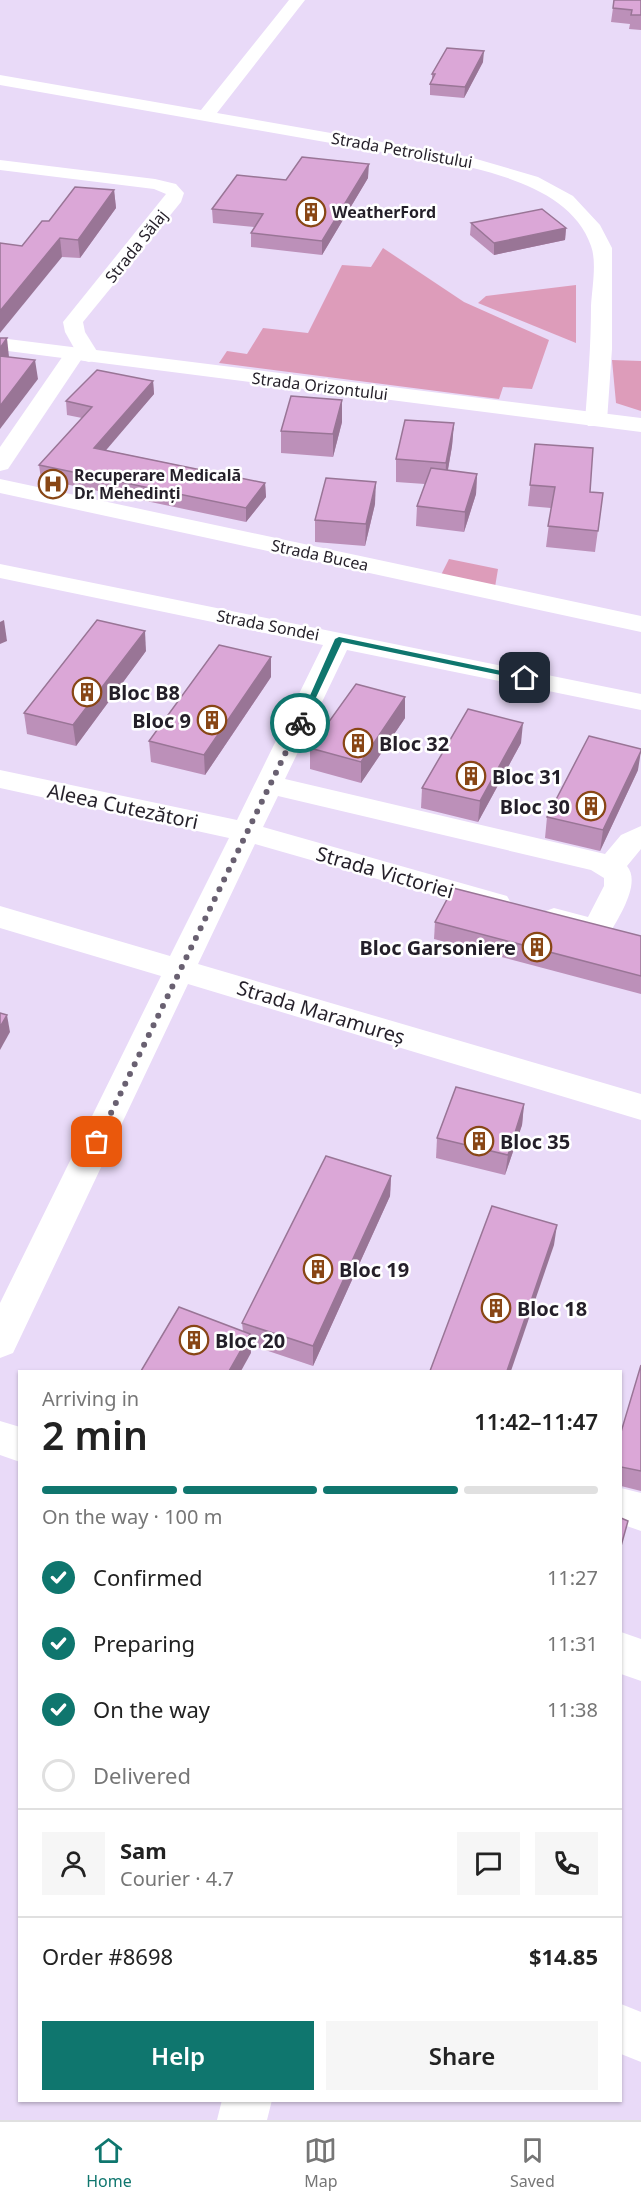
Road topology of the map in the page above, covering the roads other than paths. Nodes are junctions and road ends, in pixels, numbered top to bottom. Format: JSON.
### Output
{"nodes":[{"id":1,"x":297,"y":0,"type":"edge"},
{"id":2,"x":0,"y":80,"type":"edge"},
{"id":3,"x":273,"y":112,"type":"dead end"},
{"id":4,"x":206,"y":115,"type":"junction"},
{"id":5,"x":319,"y":135,"type":"junction"},
{"id":6,"x":0,"y":165,"type":"edge"},
{"id":7,"x":0,"y":344,"type":"edge"},
{"id":8,"x":82,"y":355,"type":"junction"},
{"id":9,"x":596,"y":421,"type":"junction"},
{"id":10,"x":641,"y":425,"type":"edge"},
{"id":11,"x":0,"y":464,"type":"edge"},
{"id":12,"x":0,"y":486,"type":"edge"},
{"id":13,"x":0,"y":571,"type":"edge"},
{"id":14,"x":641,"y":624,"type":"edge"},
{"id":15,"x":339,"y":639,"type":"junction"},
{"id":16,"x":641,"y":702,"type":"edge"},
{"id":17,"x":0,"y":779,"type":"edge"},
{"id":18,"x":270,"y":785,"type":"junction"},
{"id":19,"x":247,"y":832,"type":"junction"},
{"id":20,"x":641,"y":836,"type":"edge"},
{"id":21,"x":611,"y":868,"type":"junction"},
{"id":22,"x":0,"y":917,"type":"edge"},
{"id":23,"x":180,"y":970,"type":"junction"},
{"id":24,"x":641,"y":1107,"type":"edge"},
{"id":25,"x":0,"y":1342,"type":"edge"},
{"id":26,"x":0,"y":1438,"type":"edge"},
{"id":27,"x":18,"y":1443,"type":"edge"},
{"id":28,"x":622,"y":1506,"type":"edge"},
{"id":29,"x":641,"y":1512,"type":"edge"},
{"id":30,"x":622,"y":1653,"type":"edge"},
{"id":31,"x":641,"y":1660,"type":"edge"},
{"id":32,"x":622,"y":2029,"type":"edge"},
{"id":33,"x":641,"y":2037,"type":"edge"},
{"id":34,"x":246,"y":2102,"type":"edge"},
{"id":35,"x":242,"y":2120,"type":"edge"}],
"edges":[{"from":1,"to":4,"type":"street"},
{"from":2,"to":4,"type":"street","name":"Strada Petrolistului"},
{"from":3,"to":5,"type":"street"},
{"from":4,"to":5,"type":"street","name":"Strada Petrolistului"},
{"from":5,"to":9,"type":"street","name":"Strada Petrolistului"},
{"from":6,"to":8,"type":"street","name":"Strada Sălaj"},
{"from":7,"to":8,"type":"street","name":"Strada Orizontului"},
{"from":8,"to":9,"type":"street","name":"Strada Orizontului"},
{"from":8,"to":11,"type":"street"},
{"from":9,"to":10,"type":"street","name":"Strada Orizontului"},
{"from":12,"to":14,"type":"street","name":"Strada Bucea"},
{"from":13,"to":15,"type":"street","name":"Strada Sondei"},
{"from":15,"to":16,"type":"street","name":"Strada Sondei"},
{"from":15,"to":18,"type":"street"},
{"from":17,"to":19,"type":"street","name":"Aleea Cutezători"},
{"from":18,"to":19,"type":"street"},
{"from":18,"to":21,"type":"street"},
{"from":19,"to":21,"type":"street","name":"Strada Victoriei"},
{"from":19,"to":23,"type":"street"},
{"from":20,"to":21,"type":"street"},
{"from":22,"to":23,"type":"street","name":"Strada Maramureș"},
{"from":23,"to":24,"type":"street","name":"Strada Maramureș"},
{"from":23,"to":25,"type":"street"},
{"from":26,"to":27,"type":"street"},
{"from":28,"to":29,"type":"street"},
{"from":30,"to":31,"type":"street"},
{"from":32,"to":33,"type":"street"},
{"from":34,"to":35,"type":"street"}]}
